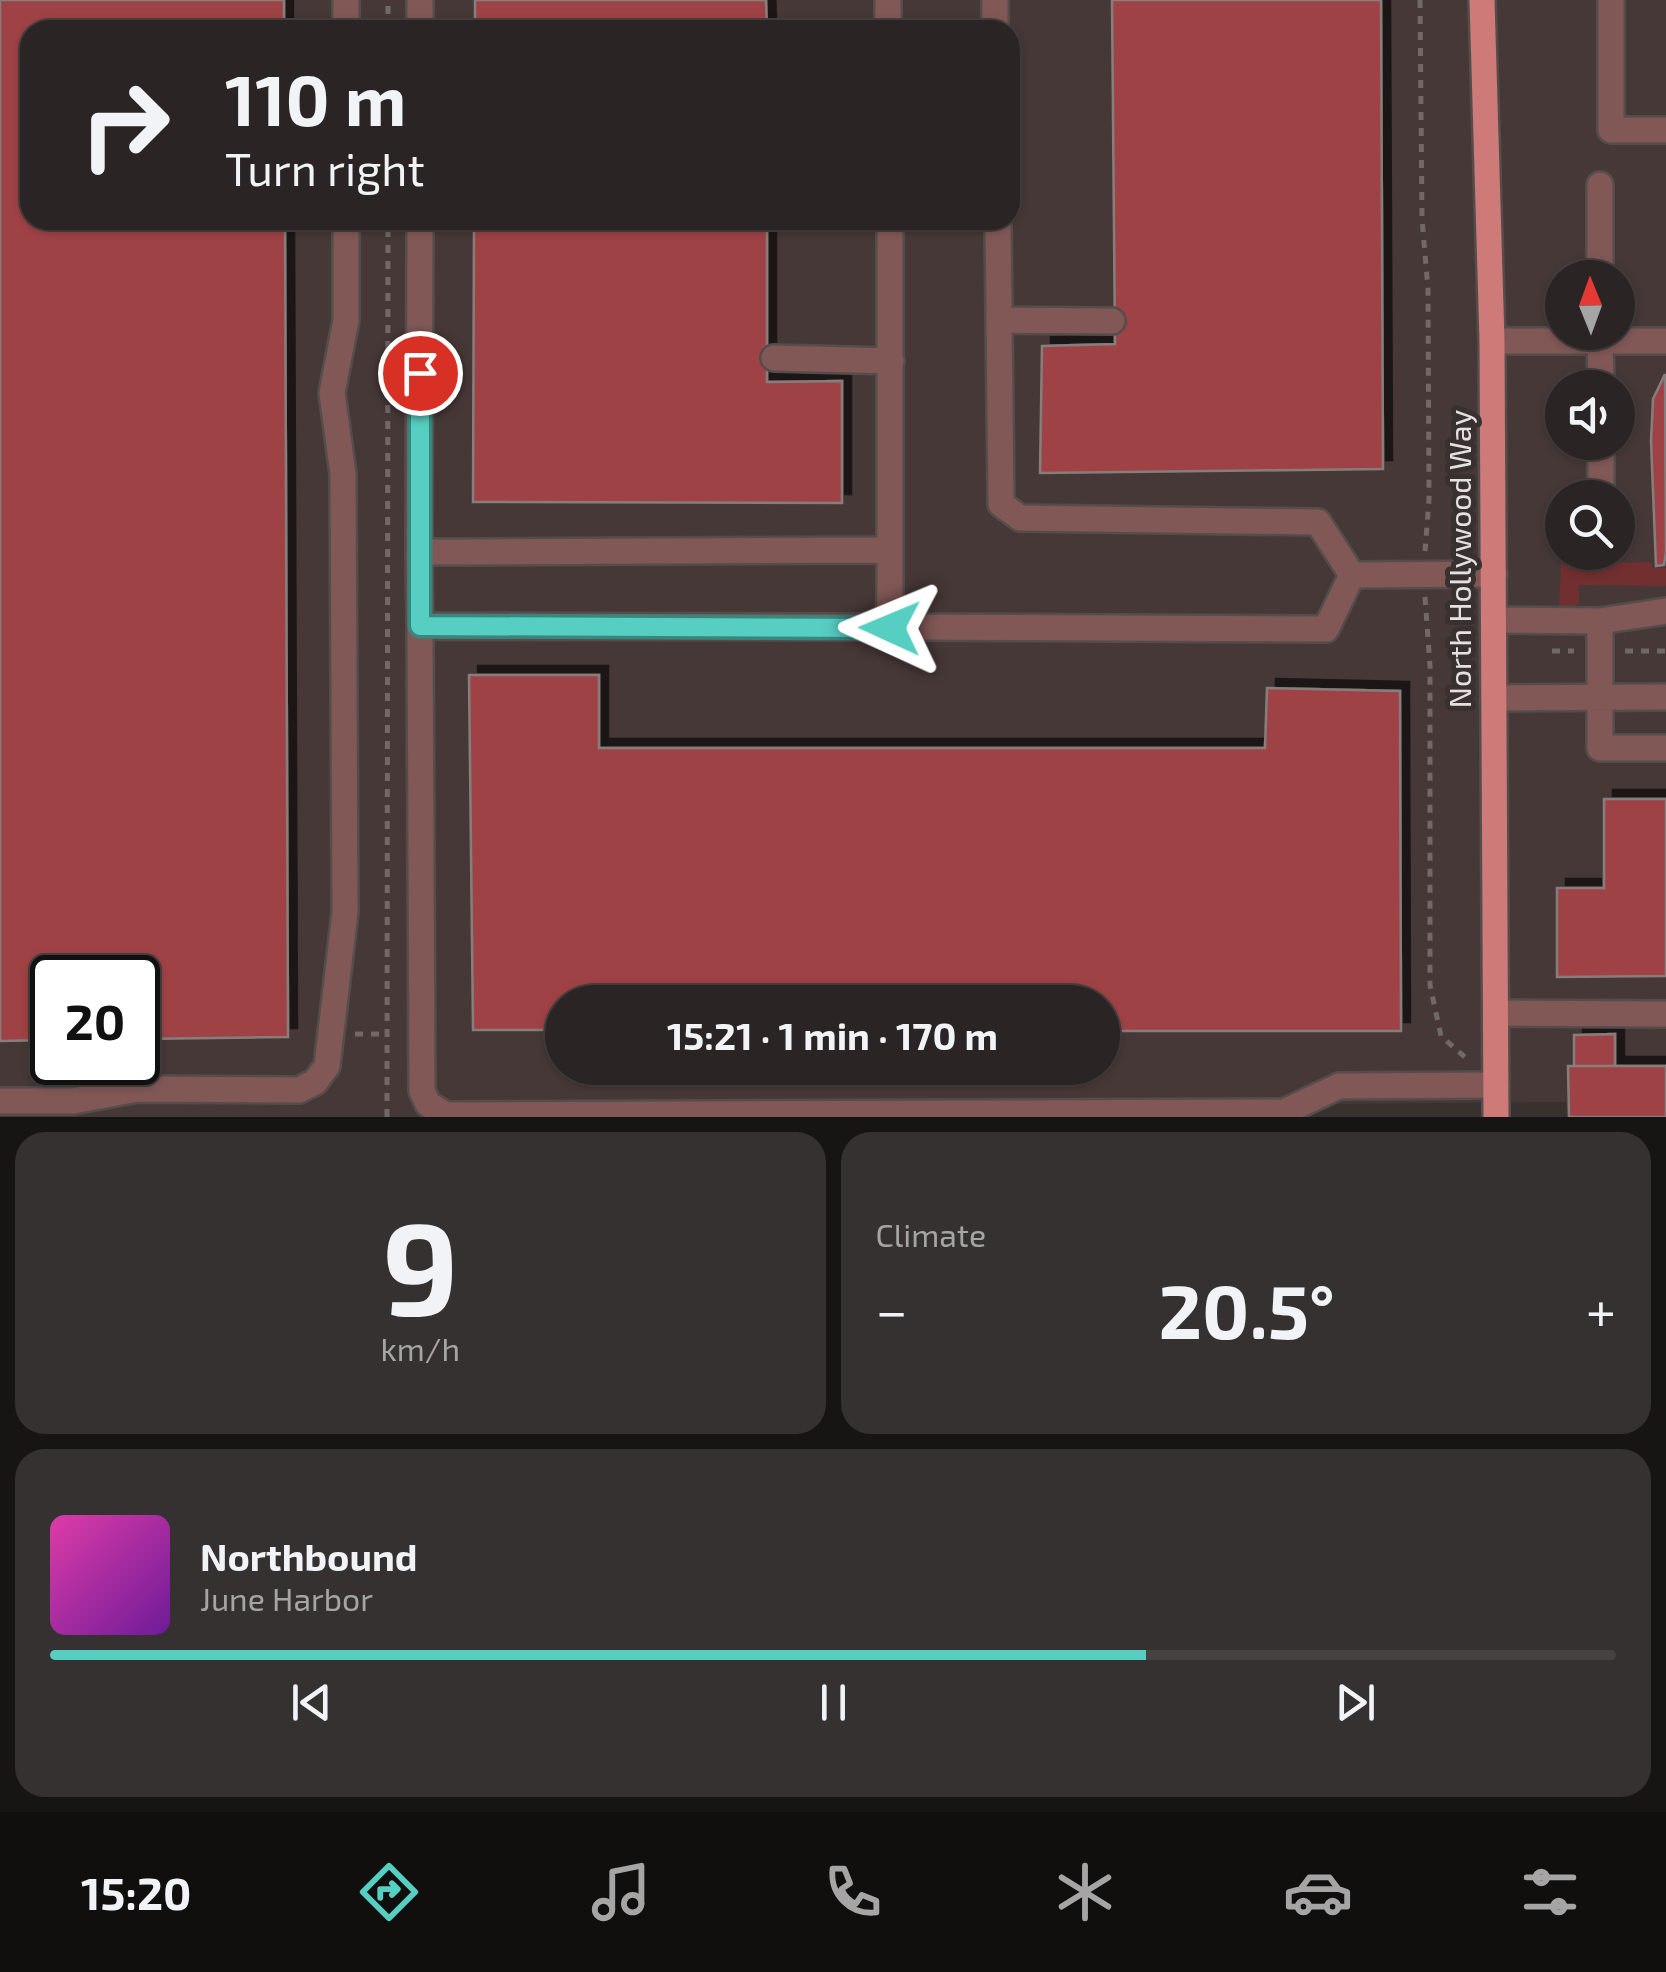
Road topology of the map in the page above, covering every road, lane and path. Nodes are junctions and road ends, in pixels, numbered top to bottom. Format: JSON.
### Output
{"nodes":[{"id":1,"x":1482,"y":0,"type":"edge"},
{"id":2,"x":1610,"y":0,"type":"edge"},
{"id":3,"x":1666,"y":130,"type":"edge"},
{"id":4,"x":1600,"y":185,"type":"dead end"},
{"id":5,"x":346,"y":230,"type":"edge"},
{"id":6,"x":388,"y":230,"type":"edge"},
{"id":7,"x":420,"y":230,"type":"edge"},
{"id":8,"x":890,"y":230,"type":"edge"},
{"id":9,"x":998,"y":230,"type":"edge"},
{"id":10,"x":1600,"y":260,"type":"edge"},
{"id":11,"x":999,"y":320,"type":"junction"},
{"id":12,"x":1112,"y":321,"type":"dead end"},
{"id":13,"x":1545,"y":339,"type":"edge"},
{"id":14,"x":1635,"y":339,"type":"edge"},
{"id":15,"x":1492,"y":341,"type":"junction"},
{"id":16,"x":1666,"y":341,"type":"edge"},
{"id":17,"x":774,"y":358,"type":"dead end"},
{"id":18,"x":891,"y":361,"type":"junction"},
{"id":19,"x":890,"y":550,"type":"junction"},
{"id":20,"x":420,"y":552,"type":"junction"},
{"id":21,"x":1494,"y":574,"type":"junction"},
{"id":22,"x":1352,"y":575,"type":"junction"},
{"id":23,"x":1666,"y":612,"type":"edge"},
{"id":24,"x":1494,"y":620,"type":"junction"},
{"id":25,"x":1600,"y":621,"type":"junction"},
{"id":26,"x":420,"y":626,"type":"junction"},
{"id":27,"x":890,"y":628,"type":"junction"},
{"id":28,"x":1600,"y":697,"type":"junction"},
{"id":29,"x":1666,"y":697,"type":"edge"},
{"id":30,"x":1494,"y":698,"type":"junction"},
{"id":31,"x":1666,"y":748,"type":"edge"},
{"id":32,"x":1496,"y":1013,"type":"junction"},
{"id":33,"x":1666,"y":1014,"type":"edge"},
{"id":34,"x":1496,"y":1085,"type":"junction"},
{"id":35,"x":0,"y":1102,"type":"edge"},
{"id":36,"x":387,"y":1117,"type":"edge"},
{"id":37,"x":1496,"y":1117,"type":"edge"}],
"edges":[{"from":1,"to":15,"type":"main road","name":"North Hollywood Way"},
{"from":2,"to":3,"type":"lane"},
{"from":4,"to":10,"type":"lane"},
{"from":5,"to":35,"type":"lane"},
{"from":6,"to":36,"type":"path"},
{"from":7,"to":20,"type":"lane"},
{"from":8,"to":18,"type":"lane"},
{"from":9,"to":11,"type":"lane"},
{"from":11,"to":12,"type":"lane"},
{"from":11,"to":22,"type":"lane"},
{"from":13,"to":15,"type":"lane"},
{"from":14,"to":16,"type":"lane"},
{"from":15,"to":21,"type":"main road","name":"North Hollywood Way"},
{"from":17,"to":18,"type":"lane"},
{"from":18,"to":19,"type":"lane"},
{"from":19,"to":20,"type":"lane"},
{"from":19,"to":27,"type":"lane"},
{"from":20,"to":26,"type":"lane"},
{"from":21,"to":22,"type":"lane"},
{"from":21,"to":24,"type":"main road","name":"North Hollywood Way"},
{"from":22,"to":27,"type":"lane"},
{"from":23,"to":25,"type":"lane"},
{"from":24,"to":25,"type":"lane"},
{"from":24,"to":30,"type":"main road","name":"North Hollywood Way"},
{"from":25,"to":28,"type":"lane"},
{"from":26,"to":27,"type":"lane"},
{"from":26,"to":34,"type":"lane"},
{"from":28,"to":29,"type":"lane"},
{"from":28,"to":30,"type":"lane"},
{"from":28,"to":31,"type":"lane"},
{"from":30,"to":32,"type":"main road","name":"North Hollywood Way"},
{"from":32,"to":33,"type":"lane"},
{"from":32,"to":34,"type":"main road","name":"North Hollywood Way"},
{"from":34,"to":37,"type":"main road","name":"North Hollywood Way"}]}
